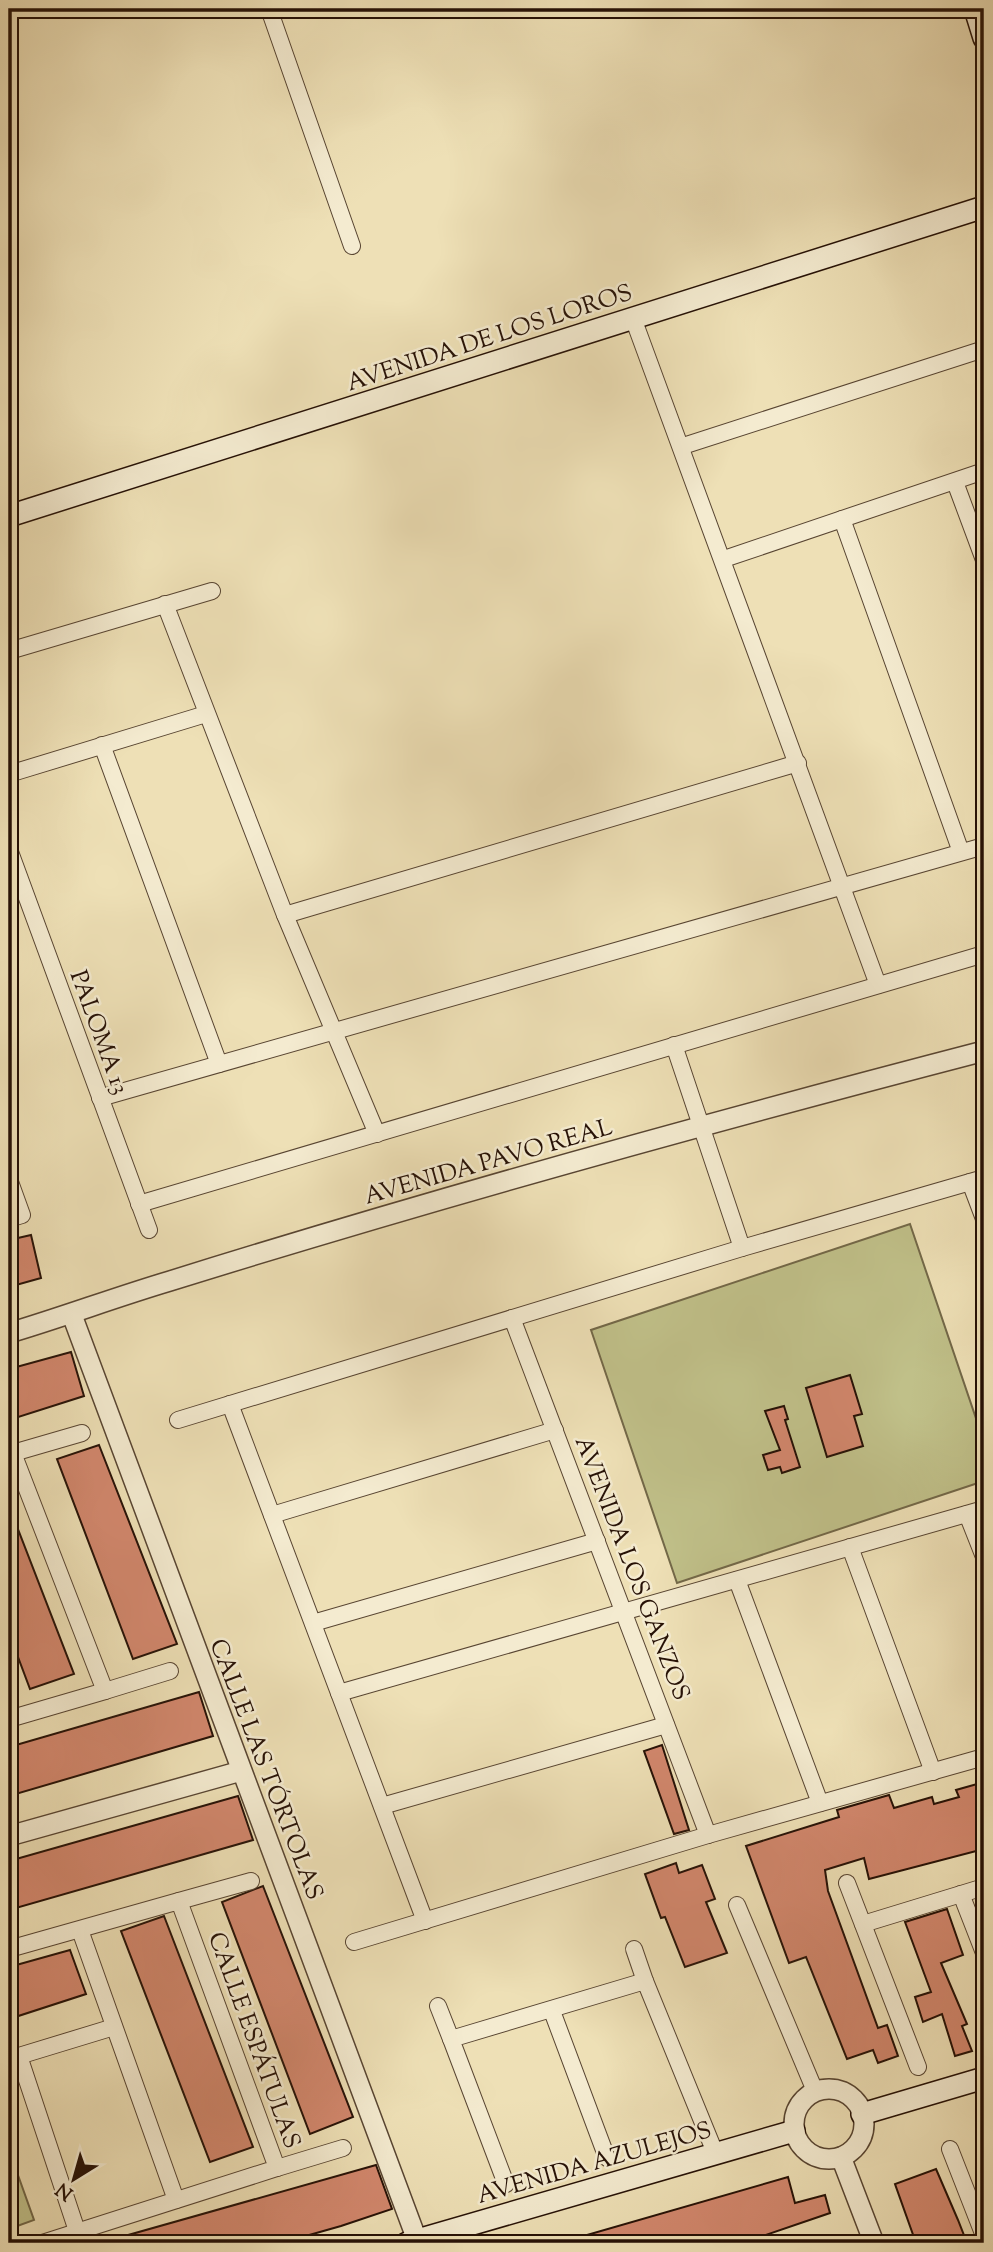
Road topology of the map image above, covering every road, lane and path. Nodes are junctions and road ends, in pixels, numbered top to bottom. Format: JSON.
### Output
{"nodes":[{"id":1,"x":269,"y":9,"type":"edge"},
{"id":2,"x":975,"y":9,"type":"edge"},
{"id":3,"x":984,"y":38,"type":"edge"},
{"id":4,"x":984,"y":207,"type":"edge"},
{"id":5,"x":352,"y":246,"type":"dead end"},
{"id":6,"x":633,"y":318,"type":"junction"},
{"id":7,"x":984,"y":349,"type":"edge"},
{"id":8,"x":682,"y":446,"type":"junction"},
{"id":9,"x":984,"y":471,"type":"edge"},
{"id":10,"x":955,"y":482,"type":"junction"},
{"id":11,"x":9,"y":516,"type":"edge"},
{"id":12,"x":842,"y":519,"type":"junction"},
{"id":13,"x":724,"y":559,"type":"junction"},
{"id":14,"x":984,"y":560,"type":"edge"},
{"id":15,"x":212,"y":591,"type":"dead end"},
{"id":16,"x":165,"y":604,"type":"junction"},
{"id":17,"x":9,"y":651,"type":"edge"},
{"id":18,"x":206,"y":713,"type":"junction"},
{"id":19,"x":102,"y":745,"type":"junction"},
{"id":20,"x":798,"y":763,"type":"junction"},
{"id":21,"x":9,"y":774,"type":"edge"},
{"id":22,"x":984,"y":846,"type":"edge"},
{"id":23,"x":9,"y":849,"type":"edge"},
{"id":24,"x":961,"y":852,"type":"junction"},
{"id":25,"x":844,"y":884,"type":"junction"},
{"id":26,"x":285,"y":915,"type":"junction"},
{"id":27,"x":984,"y":954,"type":"edge"},
{"id":28,"x":878,"y":985,"type":"junction"},
{"id":29,"x":334,"y":1031,"type":"junction"},
{"id":30,"x":674,"y":1045,"type":"junction"},
{"id":31,"x":984,"y":1051,"type":"edge"},
{"id":32,"x":219,"y":1064,"type":"junction"},
{"id":33,"x":100,"y":1098,"type":"junction"},
{"id":34,"x":701,"y":1124,"type":"junction"},
{"id":35,"x":377,"y":1134,"type":"junction"},
{"id":36,"x":9,"y":1179,"type":"edge"},
{"id":37,"x":977,"y":1180,"type":"edge"},
{"id":38,"x":139,"y":1204,"type":"junction"},
{"id":39,"x":9,"y":1219,"type":"edge"},
{"id":40,"x":984,"y":1219,"type":"edge"},
{"id":41,"x":149,"y":1230,"type":"dead end"},
{"id":42,"x":742,"y":1248,"type":"junction"},
{"id":43,"x":72,"y":1315,"type":"junction"},
{"id":44,"x":512,"y":1318,"type":"junction"},
{"id":45,"x":9,"y":1333,"type":"edge"},
{"id":46,"x":230,"y":1404,"type":"junction"},
{"id":47,"x":178,"y":1420,"type":"dead end"},
{"id":48,"x":555,"y":1430,"type":"junction"},
{"id":49,"x":82,"y":1433,"type":"dead end"},
{"id":50,"x":11,"y":1453,"type":"edge"},
{"id":51,"x":984,"y":1509,"type":"edge"},
{"id":52,"x":967,"y":1514,"type":"junction"},
{"id":53,"x":272,"y":1515,"type":"junction"},
{"id":54,"x":597,"y":1541,"type":"junction"},
{"id":55,"x":850,"y":1547,"type":"junction"},
{"id":56,"x":984,"y":1557,"type":"edge"},
{"id":57,"x":737,"y":1580,"type":"junction"},
{"id":58,"x":624,"y":1612,"type":"junction"},
{"id":59,"x":313,"y":1623,"type":"junction"},
{"id":60,"x":170,"y":1671,"type":"dead end"},
{"id":61,"x":105,"y":1691,"type":"junction"},
{"id":62,"x":340,"y":1693,"type":"junction"},
{"id":63,"x":9,"y":1719,"type":"edge"},
{"id":64,"x":666,"y":1725,"type":"junction"},
{"id":65,"x":984,"y":1757,"type":"edge"},
{"id":66,"x":241,"y":1771,"type":"junction"},
{"id":67,"x":933,"y":1772,"type":"junction"},
{"id":68,"x":820,"y":1804,"type":"junction"},
{"id":69,"x":382,"y":1806,"type":"junction"},
{"id":70,"x":708,"y":1835,"type":"junction"},
{"id":71,"x":9,"y":1836,"type":"edge"},
{"id":72,"x":251,"y":1881,"type":"dead end"},
{"id":73,"x":847,"y":1884,"type":"dead end"},
{"id":74,"x":984,"y":1887,"type":"edge"},
{"id":75,"x":961,"y":1894,"type":"junction"},
{"id":76,"x":179,"y":1902,"type":"junction"},
{"id":77,"x":737,"y":1905,"type":"dead end"},
{"id":78,"x":425,"y":1921,"type":"junction"},
{"id":79,"x":863,"y":1924,"type":"junction"},
{"id":80,"x":80,"y":1930,"type":"junction"},
{"id":81,"x":354,"y":1942,"type":"dead end"},
{"id":82,"x":9,"y":1949,"type":"edge"},
{"id":83,"x":634,"y":1949,"type":"dead end"},
{"id":84,"x":984,"y":1954,"type":"edge"},
{"id":85,"x":645,"y":1981,"type":"junction"},
{"id":86,"x":438,"y":2006,"type":"dead end"},
{"id":87,"x":552,"y":2011,"type":"junction"},
{"id":88,"x":114,"y":2026,"type":"junction"},
{"id":89,"x":451,"y":2039,"type":"junction"},
{"id":90,"x":14,"y":2058,"type":"edge"},
{"id":91,"x":918,"y":2067,"type":"dead end"},
{"id":92,"x":984,"y":2078,"type":"edge"},
{"id":93,"x":815,"y":2091,"type":"junction"},
{"id":94,"x":862,"y":2114,"type":"junction"},
{"id":95,"x":794,"y":2131,"type":"junction"},
{"id":96,"x":344,"y":2148,"type":"dead end"},
{"id":97,"x":950,"y":2149,"type":"dead end"},
{"id":98,"x":716,"y":2155,"type":"junction"},
{"id":99,"x":841,"y":2157,"type":"junction"},
{"id":100,"x":607,"y":2158,"type":"dead end"},
{"id":101,"x":277,"y":2168,"type":"junction"},
{"id":102,"x":506,"y":2184,"type":"dead end"},
{"id":103,"x":176,"y":2200,"type":"junction"},
{"id":104,"x":980,"y":2212,"type":"edge"},
{"id":105,"x":77,"y":2231,"type":"junction"},
{"id":106,"x":984,"y":2236,"type":"edge"},
{"id":107,"x":412,"y":2242,"type":"edge"},
{"id":108,"x":41,"y":2243,"type":"edge"},
{"id":109,"x":874,"y":2243,"type":"edge"}],
"edges":[{"from":1,"to":5,"type":"street"},
{"from":2,"to":3,"type":"main road"},
{"from":4,"to":6,"type":"main road","name":"AVENIDA DE LOS LOROS"},
{"from":6,"to":8,"type":"street"},
{"from":6,"to":11,"type":"main road","name":"AVENIDA DE LOS LOROS"},
{"from":7,"to":8,"type":"street"},
{"from":8,"to":13,"type":"street"},
{"from":9,"to":10,"type":"street"},
{"from":10,"to":12,"type":"street"},
{"from":10,"to":14,"type":"street"},
{"from":12,"to":13,"type":"street"},
{"from":12,"to":24,"type":"street"},
{"from":13,"to":20,"type":"street"},
{"from":15,"to":16,"type":"street"},
{"from":16,"to":17,"type":"street"},
{"from":16,"to":18,"type":"street"},
{"from":18,"to":19,"type":"street"},
{"from":18,"to":26,"type":"street"},
{"from":19,"to":21,"type":"street"},
{"from":19,"to":32,"type":"street"},
{"from":20,"to":25,"type":"street"},
{"from":20,"to":26,"type":"street"},
{"from":22,"to":24,"type":"street"},
{"from":23,"to":33,"type":"street","name":"PALOMA 13"},
{"from":24,"to":25,"type":"street"},
{"from":25,"to":28,"type":"street"},
{"from":25,"to":29,"type":"street"},
{"from":26,"to":29,"type":"street"},
{"from":27,"to":28,"type":"street"},
{"from":28,"to":30,"type":"street"},
{"from":29,"to":32,"type":"street"},
{"from":29,"to":35,"type":"street"},
{"from":30,"to":34,"type":"street"},
{"from":30,"to":35,"type":"street"},
{"from":31,"to":34,"type":"street","name":"AVENIDA PAVO REAL"},
{"from":32,"to":33,"type":"street"},
{"from":33,"to":38,"type":"street","name":"PALOMA 13"},
{"from":34,"to":42,"type":"street"},
{"from":34,"to":43,"type":"street","name":"AVENIDA PAVO REAL"},
{"from":35,"to":38,"type":"street"},
{"from":36,"to":39,"type":"street"},
{"from":37,"to":40,"type":"street"},
{"from":37,"to":42,"type":"street"},
{"from":38,"to":41,"type":"street","name":"PALOMA 13"},
{"from":42,"to":44,"type":"street"},
{"from":43,"to":45,"type":"street","name":"AVENIDA PAVO REAL"},
{"from":43,"to":66,"type":"street","name":"CALLE LAS TÓRTOLAS"},
{"from":44,"to":46,"type":"street"},
{"from":44,"to":48,"type":"street","name":"AVENIDA LOS GANZOS"},
{"from":46,"to":47,"type":"street"},
{"from":46,"to":53,"type":"street"},
{"from":48,"to":53,"type":"street"},
{"from":48,"to":54,"type":"street","name":"AVENIDA LOS GANZOS"},
{"from":49,"to":50,"type":"street"},
{"from":50,"to":61,"type":"street"},
{"from":51,"to":52,"type":"street"},
{"from":52,"to":55,"type":"street"},
{"from":52,"to":56,"type":"street"},
{"from":53,"to":59,"type":"street"},
{"from":54,"to":58,"type":"street","name":"AVENIDA LOS GANZOS"},
{"from":54,"to":59,"type":"street"},
{"from":55,"to":57,"type":"street"},
{"from":55,"to":67,"type":"street"},
{"from":57,"to":58,"type":"street"},
{"from":57,"to":68,"type":"street"},
{"from":58,"to":62,"type":"street"},
{"from":58,"to":64,"type":"street","name":"AVENIDA LOS GANZOS"},
{"from":59,"to":62,"type":"street"},
{"from":60,"to":61,"type":"street"},
{"from":61,"to":63,"type":"street"},
{"from":62,"to":69,"type":"street"},
{"from":64,"to":69,"type":"street"},
{"from":64,"to":70,"type":"street","name":"AVENIDA LOS GANZOS"},
{"from":65,"to":67,"type":"street"},
{"from":66,"to":71,"type":"street"},
{"from":66,"to":107,"type":"street","name":"CALLE LAS TÓRTOLAS"},
{"from":67,"to":68,"type":"street"},
{"from":68,"to":70,"type":"street"},
{"from":69,"to":78,"type":"street"},
{"from":70,"to":78,"type":"street"},
{"from":72,"to":76,"type":"street"},
{"from":73,"to":79,"type":"street"},
{"from":74,"to":75,"type":"street"},
{"from":75,"to":79,"type":"street"},
{"from":75,"to":84,"type":"street"},
{"from":76,"to":80,"type":"street"},
{"from":76,"to":101,"type":"street","name":"CALLE ESPÁTULAS"},
{"from":77,"to":93,"type":"street"},
{"from":78,"to":81,"type":"street"},
{"from":79,"to":91,"type":"street"},
{"from":80,"to":82,"type":"street"},
{"from":80,"to":88,"type":"street"},
{"from":83,"to":85,"type":"street"},
{"from":85,"to":87,"type":"street"},
{"from":85,"to":98,"type":"street"},
{"from":86,"to":89,"type":"street"},
{"from":87,"to":89,"type":"street"},
{"from":87,"to":100,"type":"street"},
{"from":88,"to":90,"type":"street"},
{"from":88,"to":103,"type":"street"},
{"from":89,"to":102,"type":"street"},
{"from":90,"to":105,"type":"street"},
{"from":92,"to":94,"type":"main road"},
{"from":93,"to":94,"type":"street"},
{"from":93,"to":95,"type":"street"},
{"from":94,"to":99,"type":"street"},
{"from":95,"to":98,"type":"main road","name":"AVENIDA AZULEJOS"},
{"from":95,"to":99,"type":"street"},
{"from":96,"to":101,"type":"street"},
{"from":97,"to":104,"type":"street"},
{"from":98,"to":107,"type":"main road","name":"AVENIDA AZULEJOS"},
{"from":99,"to":109,"type":"street"},
{"from":101,"to":103,"type":"street","name":"CALLE ESPÁTULAS"},
{"from":103,"to":105,"type":"street","name":"CALLE ESPÁTULAS"},
{"from":104,"to":106,"type":"street"},
{"from":105,"to":108,"type":"street","name":"CALLE ESPÁTULAS"}]}
